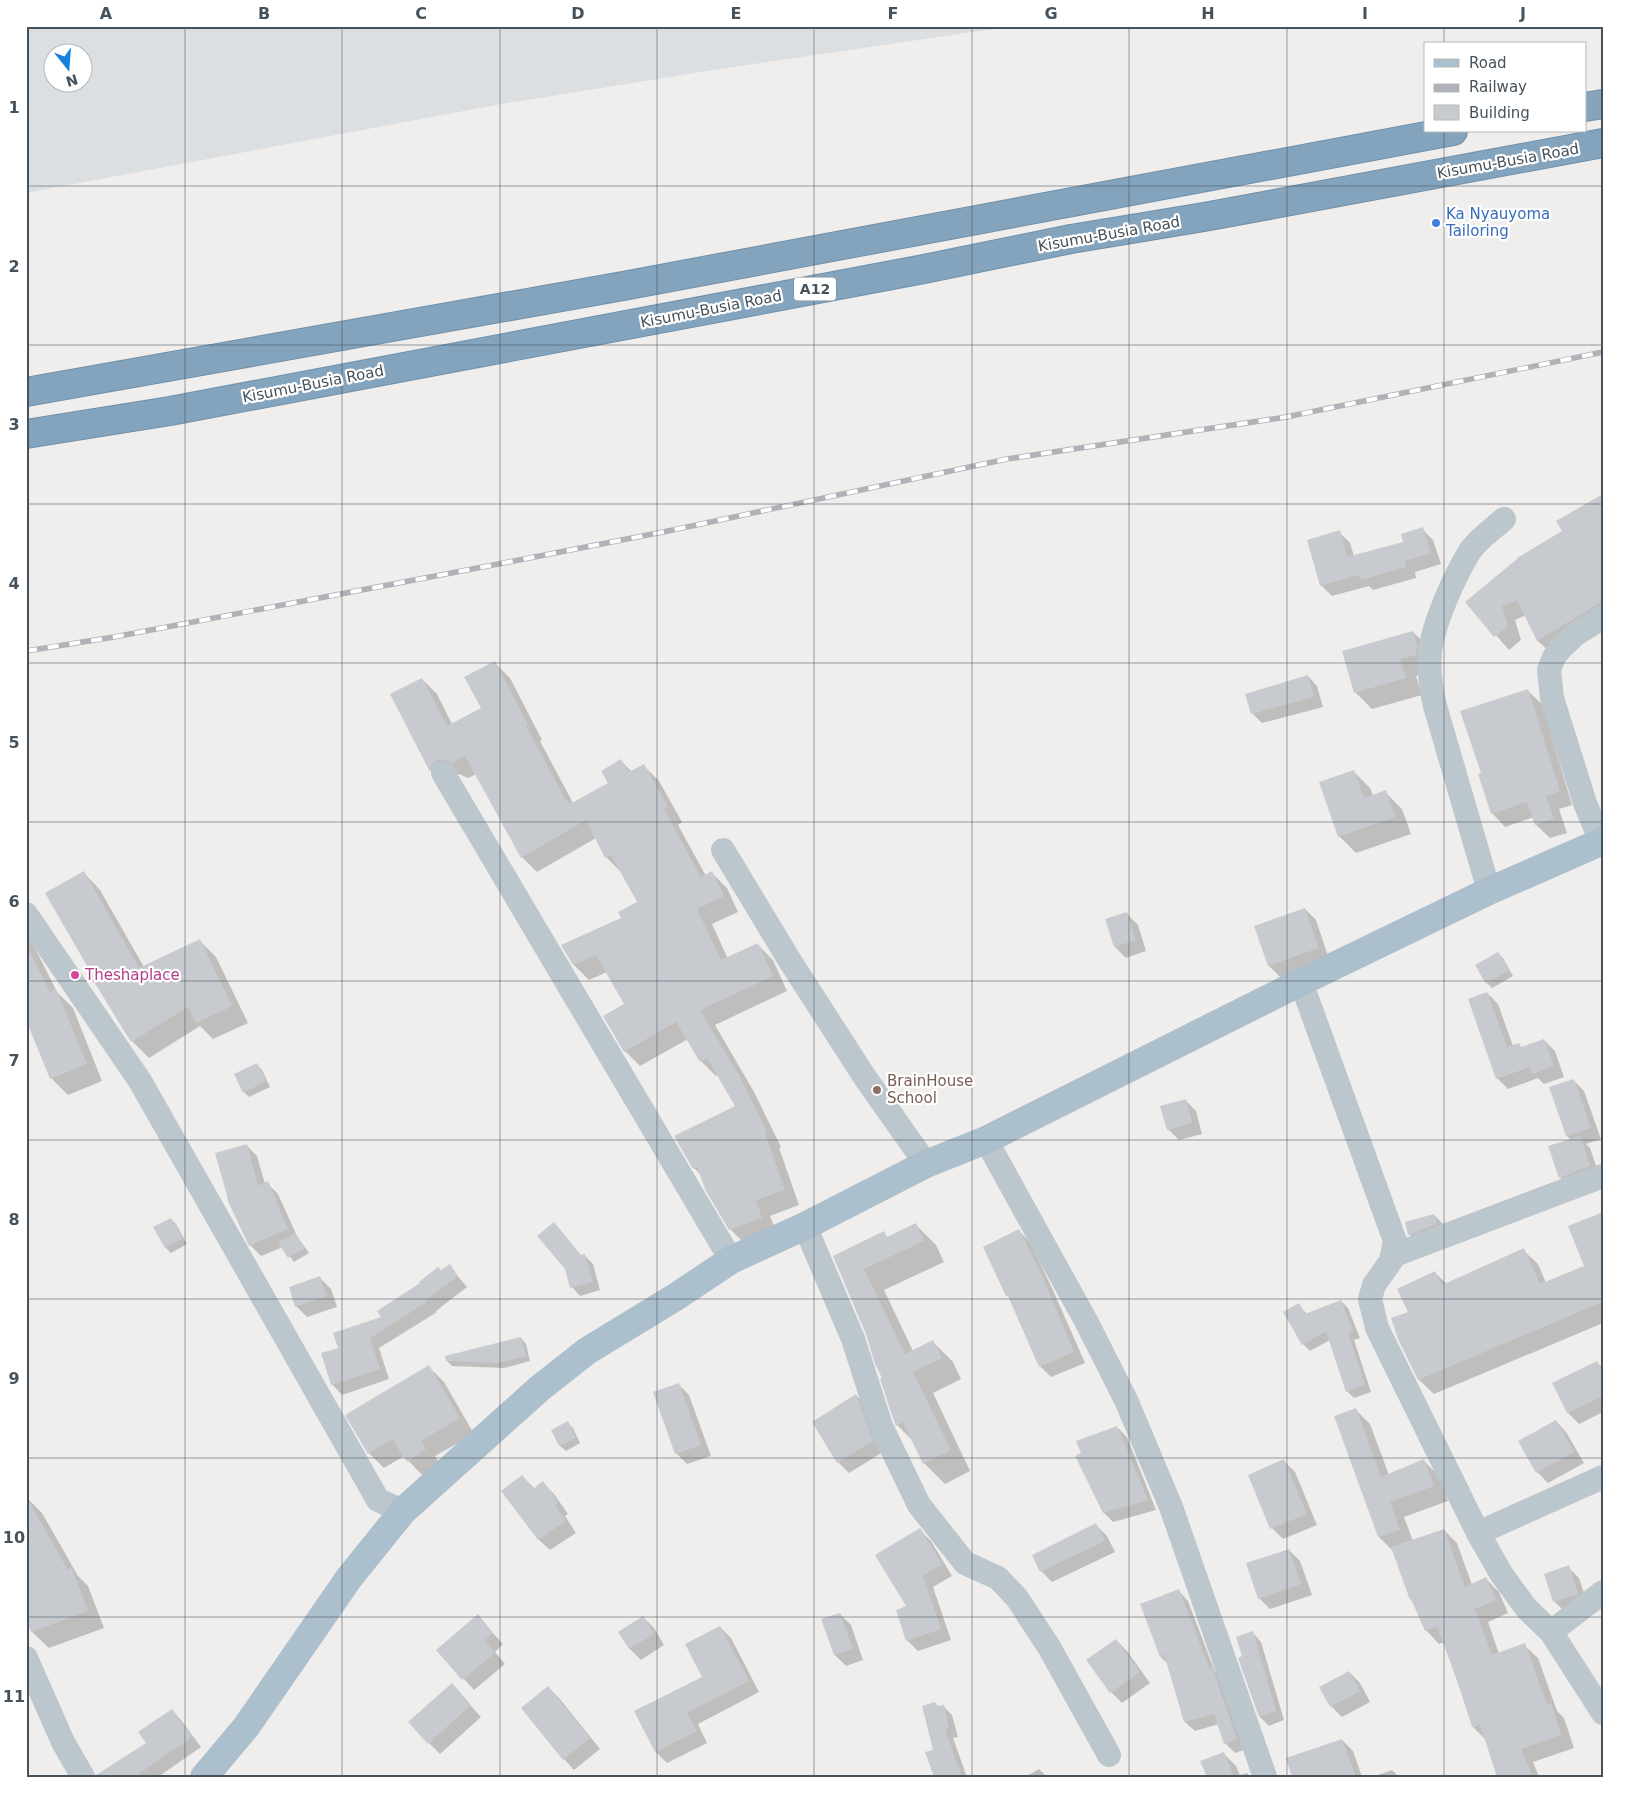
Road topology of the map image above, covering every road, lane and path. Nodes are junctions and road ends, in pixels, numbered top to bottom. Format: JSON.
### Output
{"nodes":[{"id":1,"x":1603,"y":104,"type":"edge"},
{"id":2,"x":1586,"y":107,"type":"edge"},
{"id":3,"x":1447,"y":132,"type":"edge"},
{"id":4,"x":1603,"y":143,"type":"edge"},
{"id":5,"x":26,"y":392,"type":"edge"},
{"id":6,"x":26,"y":434,"type":"edge"},
{"id":7,"x":1504,"y":519,"type":"dead end"},
{"id":8,"x":1603,"y":617,"type":"edge"},
{"id":9,"x":443,"y":773,"type":"dead end"},
{"id":10,"x":1602,"y":842,"type":"edge"},
{"id":11,"x":723,"y":850,"type":"dead end"},
{"id":12,"x":1489,"y":891,"type":"junction"},
{"id":13,"x":26,"y":914,"type":"edge"},
{"id":14,"x":1300,"y":982,"type":"junction"},
{"id":15,"x":986,"y":1140,"type":"junction"},
{"id":16,"x":926,"y":1164,"type":"junction"},
{"id":17,"x":1603,"y":1176,"type":"edge"},
{"id":18,"x":805,"y":1226,"type":"junction"},
{"id":19,"x":1392,"y":1256,"type":"junction"},
{"id":20,"x":731,"y":1260,"type":"junction"},
{"id":21,"x":1603,"y":1477,"type":"edge"},
{"id":22,"x":404,"y":1512,"type":"junction"},
{"id":23,"x":1478,"y":1533,"type":"junction"},
{"id":24,"x":1603,"y":1592,"type":"edge"},
{"id":25,"x":1551,"y":1632,"type":"junction"},
{"id":26,"x":26,"y":1658,"type":"edge"},
{"id":27,"x":1603,"y":1713,"type":"edge"},
{"id":28,"x":1109,"y":1755,"type":"dead end"},
{"id":29,"x":83,"y":1777,"type":"edge"},
{"id":30,"x":204,"y":1777,"type":"edge"},
{"id":31,"x":1265,"y":1777,"type":"edge"}],
"edges":[{"from":1,"to":2,"type":"highway"},
{"from":3,"to":5,"type":"highway","number":"A12"},
{"from":4,"to":6,"type":"highway","name":"Kisumu-Busia Road","number":"A12"},
{"from":7,"to":12,"type":"street"},
{"from":8,"to":10,"type":"street"},
{"from":9,"to":20,"type":"street"},
{"from":10,"to":12,"type":"main road"},
{"from":11,"to":16,"type":"street"},
{"from":12,"to":14,"type":"main road"},
{"from":13,"to":22,"type":"street"},
{"from":14,"to":15,"type":"main road"},
{"from":14,"to":19,"type":"street"},
{"from":15,"to":16,"type":"main road"},
{"from":15,"to":31,"type":"street"},
{"from":16,"to":18,"type":"main road"},
{"from":17,"to":19,"type":"street"},
{"from":18,"to":20,"type":"main road"},
{"from":18,"to":28,"type":"street"},
{"from":19,"to":23,"type":"street"},
{"from":20,"to":22,"type":"main road"},
{"from":21,"to":23,"type":"street"},
{"from":22,"to":30,"type":"main road"},
{"from":23,"to":25,"type":"street"},
{"from":24,"to":25,"type":"street"},
{"from":25,"to":27,"type":"street"},
{"from":26,"to":29,"type":"street"}]}
